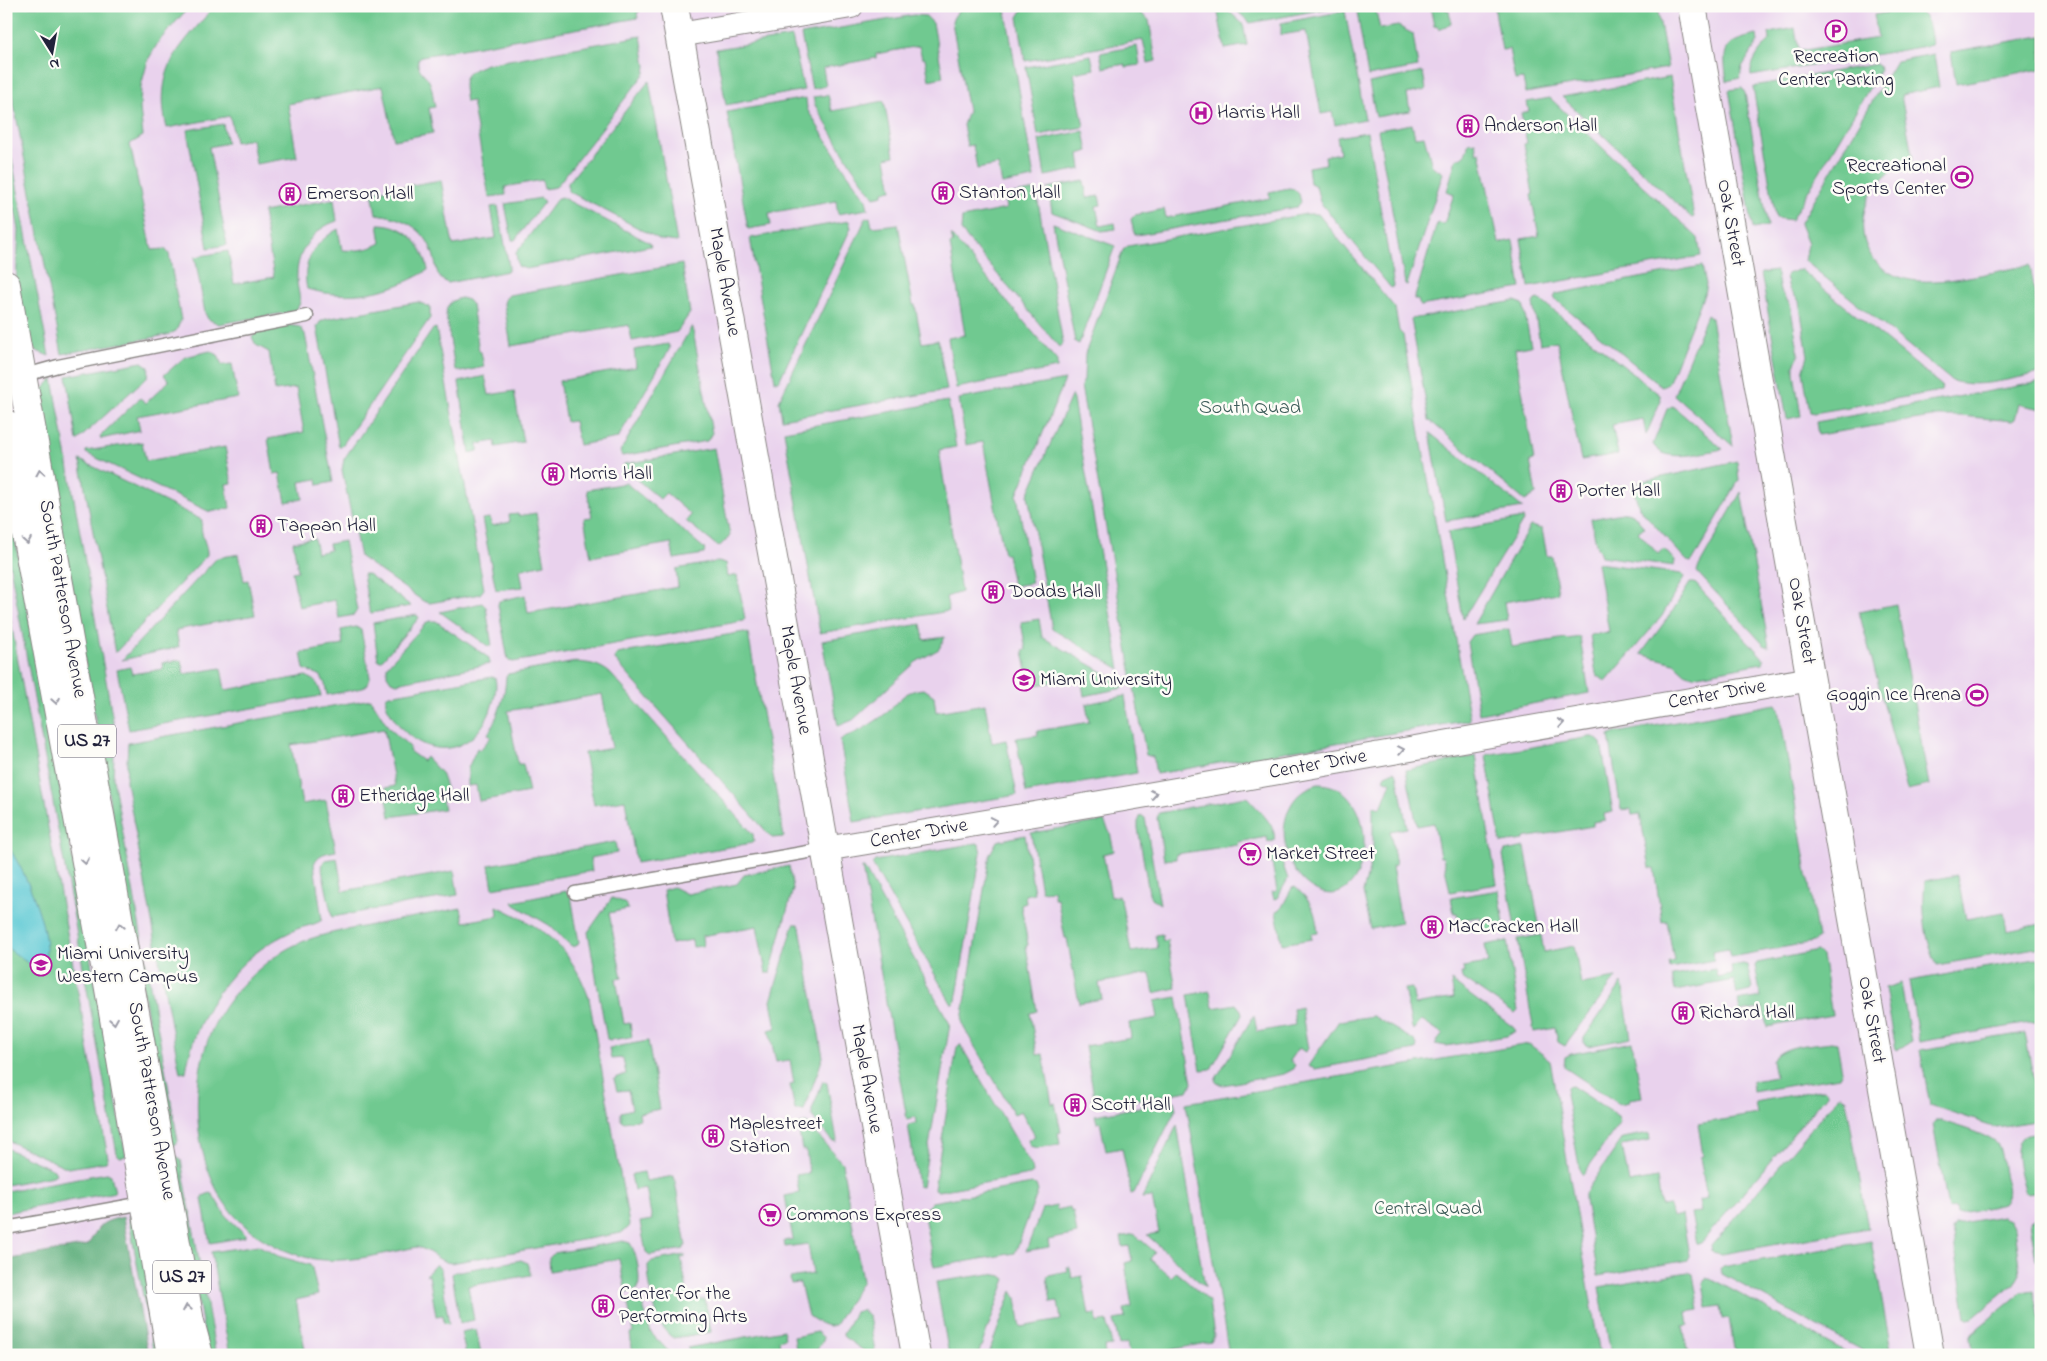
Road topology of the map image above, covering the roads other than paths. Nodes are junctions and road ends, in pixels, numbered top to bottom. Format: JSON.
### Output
{"nodes":[{"id":1,"x":674,"y":6,"type":"edge"},
{"id":2,"x":851,"y":6,"type":"edge"},
{"id":3,"x":1692,"y":6,"type":"edge"},
{"id":4,"x":680,"y":35,"type":"junction"},
{"id":5,"x":6,"y":285,"type":"edge"},
{"id":6,"x":307,"y":316,"type":"dead end"},
{"id":7,"x":22,"y":376,"type":"junction"},
{"id":8,"x":6,"y":424,"type":"edge"},
{"id":9,"x":1811,"y":679,"type":"junction"},
{"id":10,"x":825,"y":849,"type":"junction"},
{"id":11,"x":576,"y":893,"type":"dead end"},
{"id":12,"x":156,"y":1200,"type":"junction"},
{"id":13,"x":6,"y":1228,"type":"edge"},
{"id":14,"x":171,"y":1355,"type":"edge"},
{"id":15,"x":199,"y":1355,"type":"edge"},
{"id":16,"x":916,"y":1355,"type":"edge"},
{"id":17,"x":1930,"y":1355,"type":"edge"}],
"edges":[{"from":1,"to":4,"type":"main road","name":"Maple Avenue"},
{"from":2,"to":4,"type":"street"},
{"from":3,"to":9,"type":"main road","name":"Oak Street"},
{"from":4,"to":10,"type":"main road","name":"Maple Avenue"},
{"from":5,"to":7,"type":"main road","name":"South Patterson Avenue","number":"US 27"},
{"from":6,"to":7,"type":"lane"},
{"from":12,"to":7,"type":"main road","name":"South Patterson Avenue","number":"US 27","one_way":true},
{"from":8,"to":12,"type":"main road","name":"South Patterson Avenue","number":"US 27","one_way":true},
{"from":10,"to":9,"type":"street","name":"Center Drive","one_way":true},
{"from":9,"to":17,"type":"main road","name":"Oak Street"},
{"from":10,"to":11,"type":"lane"},
{"from":10,"to":16,"type":"main road","name":"Maple Avenue"},
{"from":12,"to":13,"type":"lane"},
{"from":12,"to":14,"type":"main road","name":"South Patterson Avenue","number":"US 27"},
{"from":15,"to":12,"type":"main road","name":"South Patterson Avenue","number":"US 27","one_way":true}]}
